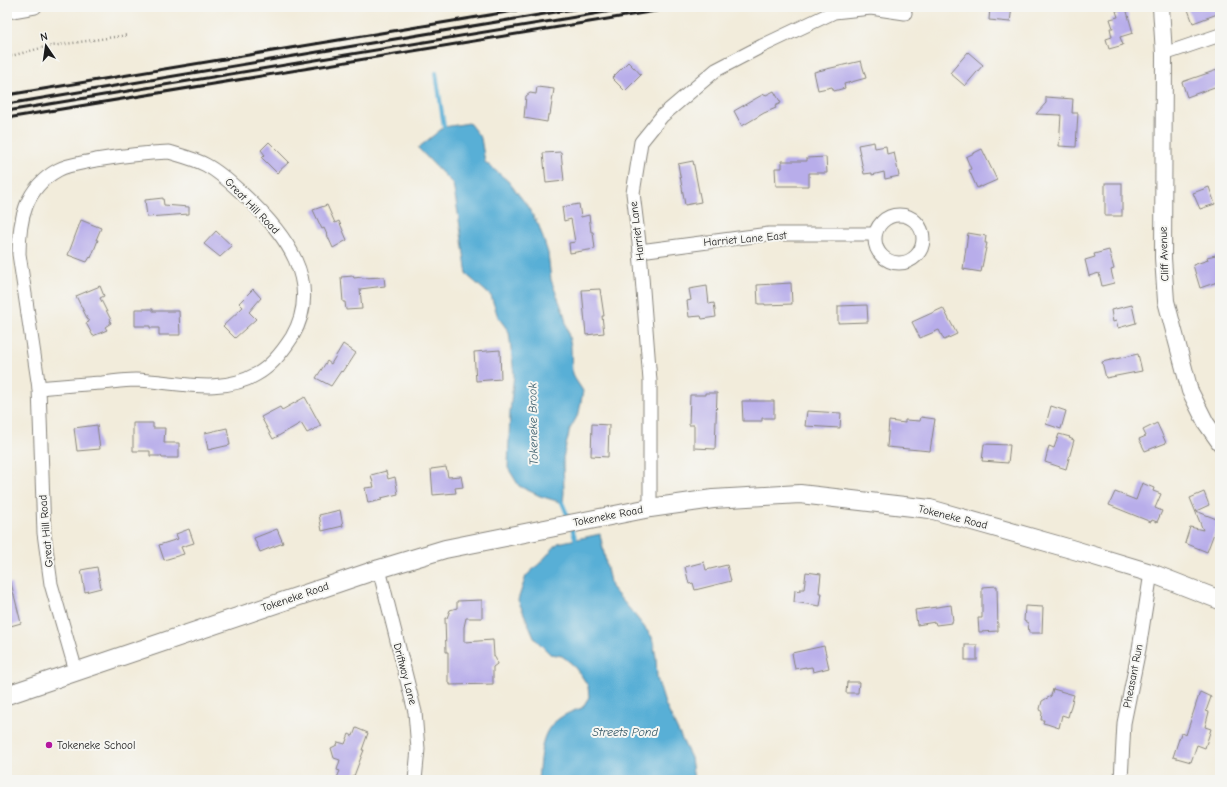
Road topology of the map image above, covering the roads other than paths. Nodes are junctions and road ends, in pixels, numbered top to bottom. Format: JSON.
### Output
{"nodes":[{"id":1,"x":35,"y":7,"type":"edge"},
{"id":2,"x":1161,"y":7,"type":"edge"},
{"id":3,"x":7,"y":12,"type":"edge"},
{"id":4,"x":905,"y":13,"type":"dead end"},
{"id":5,"x":1220,"y":35,"type":"edge"},
{"id":6,"x":1164,"y":54,"type":"junction"},
{"id":7,"x":874,"y":234,"type":"dead end"},
{"id":8,"x":640,"y":251,"type":"junction"},
{"id":9,"x":38,"y":388,"type":"junction"},
{"id":10,"x":1220,"y":443,"type":"edge"},
{"id":11,"x":650,"y":508,"type":"junction"},
{"id":12,"x":378,"y":569,"type":"junction"},
{"id":13,"x":1151,"y":573,"type":"junction"},
{"id":14,"x":1220,"y":600,"type":"edge"},
{"id":15,"x":76,"y":671,"type":"junction"},
{"id":16,"x":7,"y":695,"type":"edge"},
{"id":17,"x":415,"y":780,"type":"edge"},
{"id":18,"x":1120,"y":780,"type":"edge"}],
"edges":[{"from":1,"to":3,"type":"street"},
{"from":2,"to":6,"type":"street","name":"Cliff Avenue"},
{"from":4,"to":8,"type":"street","name":"Harriet Lane"},
{"from":5,"to":6,"type":"street"},
{"from":6,"to":10,"type":"street","name":"Cliff Avenue"},
{"from":7,"to":8,"type":"street","name":"Harriet Lane East"},
{"from":8,"to":11,"type":"street","name":"Harriet Lane"},
{"from":9,"to":9,"type":"street","name":"Great Hill Road"},
{"from":9,"to":15,"type":"street","name":"Great Hill Road"},
{"from":11,"to":12,"type":"main road","name":"Tokeneke Road"},
{"from":11,"to":13,"type":"main road","name":"Tokeneke Road"},
{"from":12,"to":15,"type":"main road","name":"Tokeneke Road"},
{"from":12,"to":17,"type":"street","name":"Driftway Lane"},
{"from":13,"to":14,"type":"main road","name":"Tokeneke Road"},
{"from":13,"to":18,"type":"street","name":"Pheasant Run"},
{"from":15,"to":16,"type":"main road","name":"Tokeneke Road"}]}
